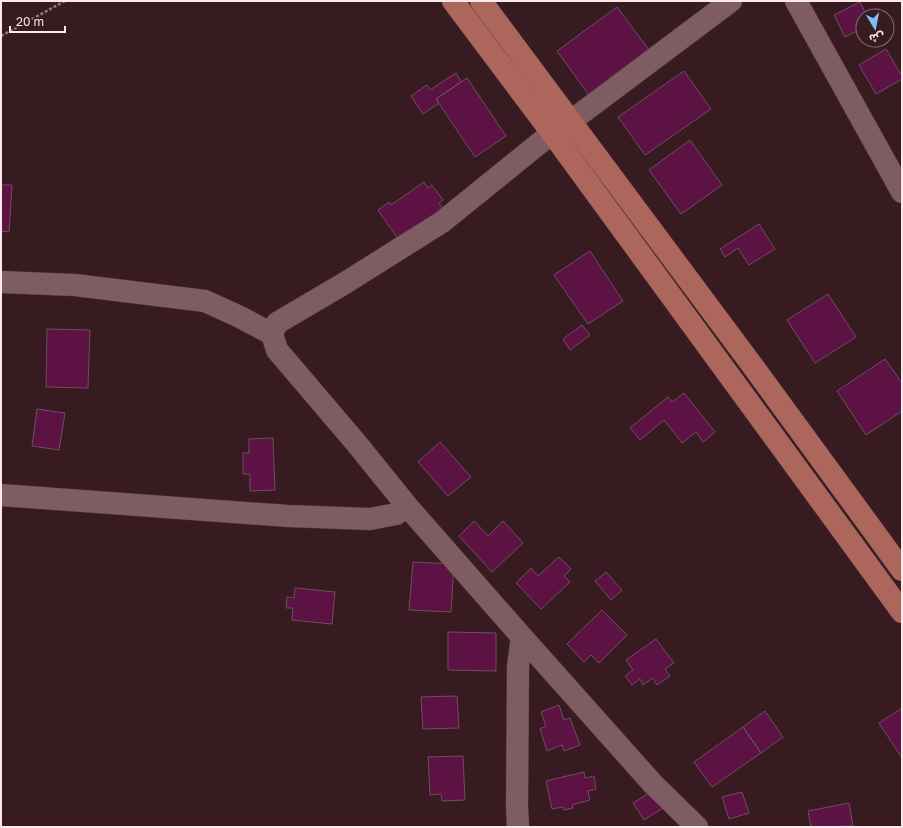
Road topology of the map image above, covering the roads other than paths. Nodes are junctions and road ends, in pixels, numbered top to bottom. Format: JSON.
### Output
{"nodes":[{"id":1,"x":453,"y":1,"type":"edge"},
{"id":2,"x":481,"y":1,"type":"edge"},
{"id":3,"x":731,"y":1,"type":"edge"},
{"id":4,"x":796,"y":1,"type":"edge"},
{"id":5,"x":571,"y":121,"type":"junction"},
{"id":6,"x":552,"y":133,"type":"junction"},
{"id":7,"x":902,"y":192,"type":"edge"},
{"id":8,"x":1,"y":282,"type":"edge"},
{"id":9,"x":272,"y":334,"type":"junction"},
{"id":10,"x":844,"y":491,"type":"junction"},
{"id":11,"x":1,"y":495,"type":"edge"},
{"id":12,"x":825,"y":505,"type":"junction"},
{"id":13,"x":407,"y":506,"type":"junction"},
{"id":14,"x":902,"y":570,"type":"edge"},
{"id":15,"x":902,"y":612,"type":"edge"},
{"id":16,"x":522,"y":637,"type":"junction"},
{"id":17,"x":518,"y":827,"type":"edge"},
{"id":18,"x":697,"y":827,"type":"edge"}],
"edges":[{"from":1,"to":6,"type":"main road"},
{"from":2,"to":5,"type":"main road"},
{"from":3,"to":5,"type":"street"},
{"from":4,"to":7,"type":"street"},
{"from":5,"to":6,"type":"street"},
{"from":5,"to":10,"type":"main road"},
{"from":6,"to":9,"type":"street"},
{"from":6,"to":12,"type":"main road"},
{"from":8,"to":9,"type":"street"},
{"from":9,"to":13,"type":"street"},
{"from":10,"to":12,"type":"main road"},
{"from":10,"to":14,"type":"main road"},
{"from":11,"to":13,"type":"street"},
{"from":12,"to":15,"type":"main road"},
{"from":13,"to":16,"type":"street"},
{"from":16,"to":17,"type":"street"},
{"from":16,"to":18,"type":"street"}]}
